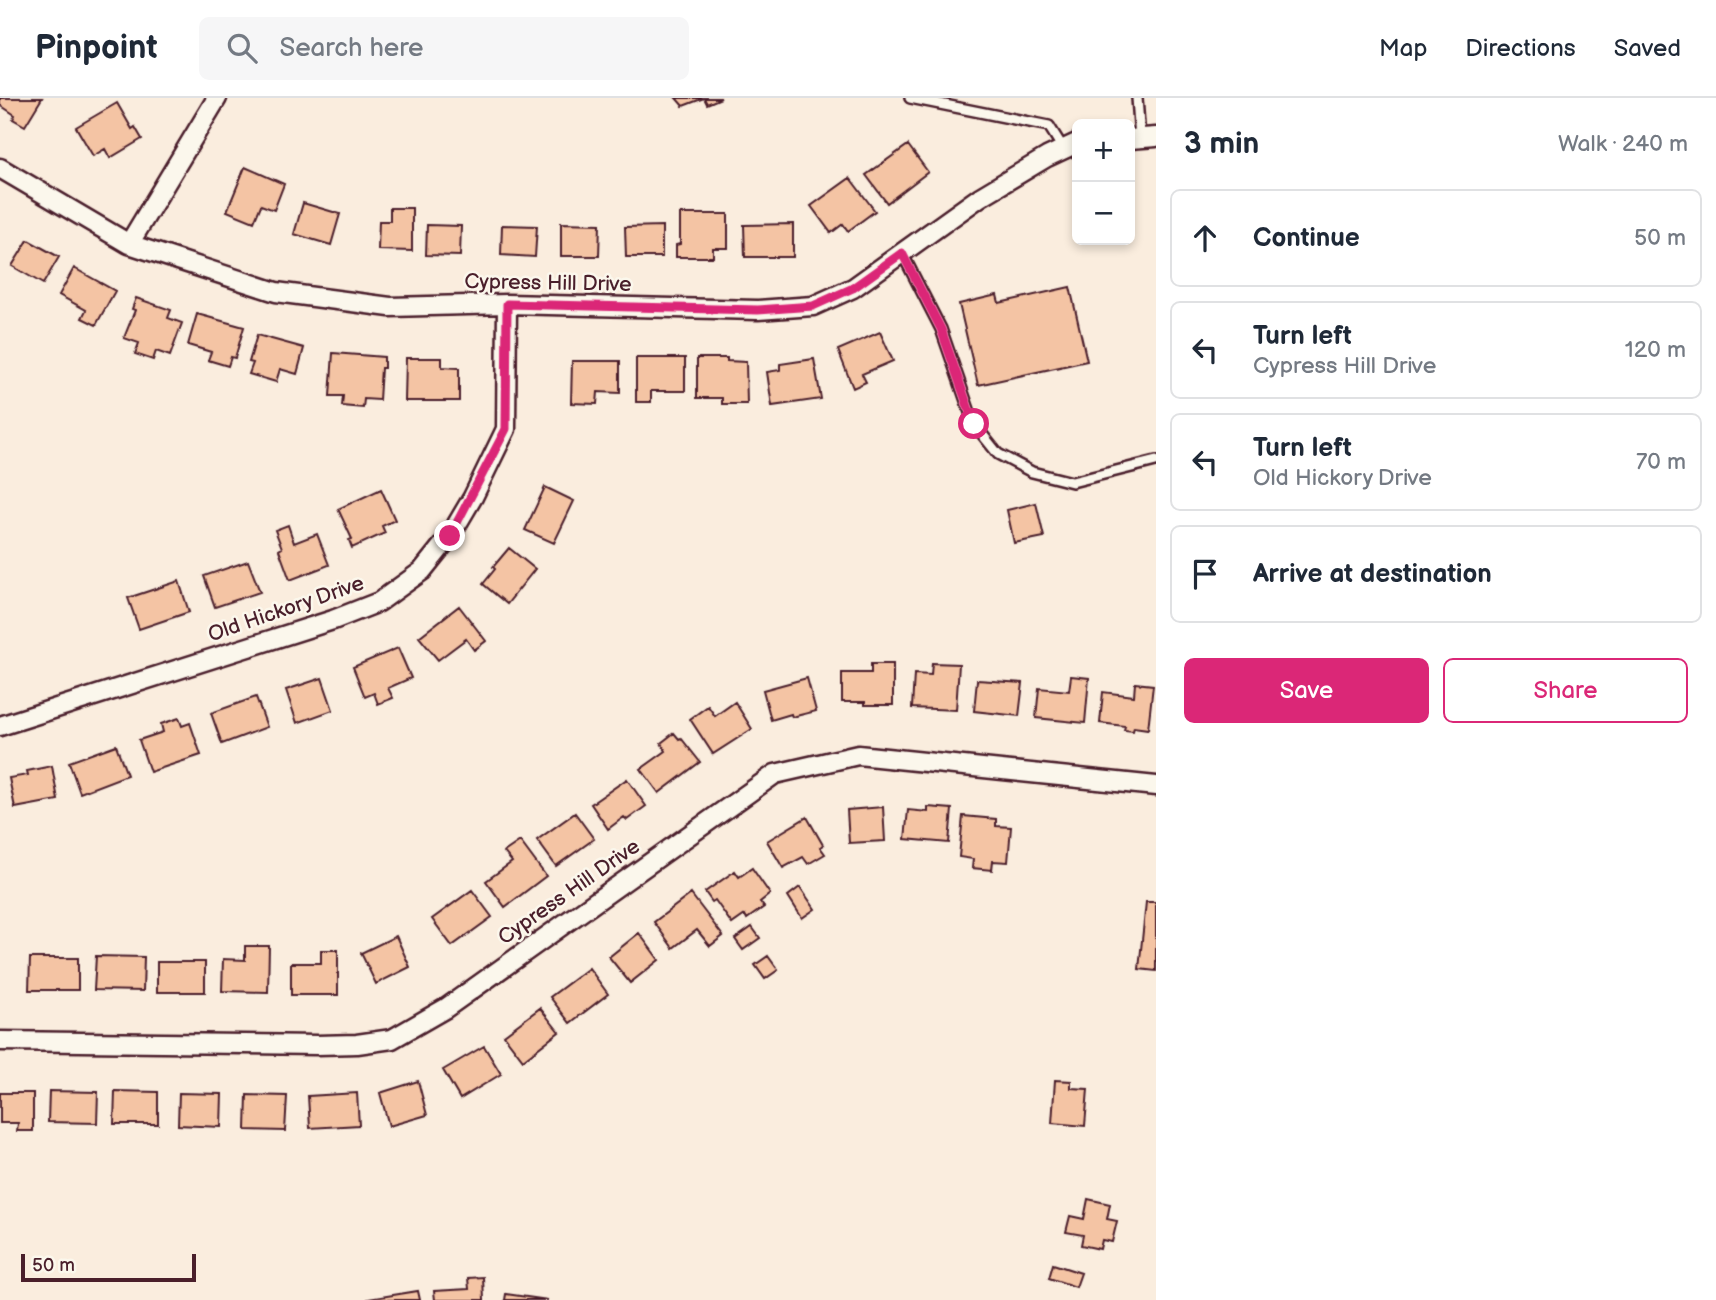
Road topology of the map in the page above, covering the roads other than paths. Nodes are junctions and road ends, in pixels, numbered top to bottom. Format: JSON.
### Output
{"nodes":[{"id":1,"x":217,"y":98,"type":"edge"},
{"id":2,"x":910,"y":98,"type":"edge"},
{"id":3,"x":1137,"y":98,"type":"edge"},
{"id":4,"x":1142,"y":138,"type":"edge"},
{"id":5,"x":1070,"y":146,"type":"edge"},
{"id":6,"x":0,"y":168,"type":"edge"},
{"id":7,"x":129,"y":244,"type":"junction"},
{"id":8,"x":902,"y":253,"type":"junction"},
{"id":9,"x":507,"y":304,"type":"junction"},
{"id":10,"x":1156,"y":461,"type":"edge"},
{"id":11,"x":0,"y":726,"type":"edge"},
{"id":12,"x":1156,"y":786,"type":"edge"},
{"id":13,"x":0,"y":1041,"type":"edge"}],
"edges":[{"from":1,"to":7,"type":"street"},
{"from":2,"to":5,"type":"lane"},
{"from":3,"to":4,"type":"lane"},
{"from":5,"to":8,"type":"street","name":"Cypress Hill Drive"},
{"from":6,"to":7,"type":"street","name":"Cypress Hill Drive"},
{"from":7,"to":9,"type":"street","name":"Cypress Hill Drive"},
{"from":8,"to":9,"type":"street","name":"Cypress Hill Drive"},
{"from":8,"to":10,"type":"lane"},
{"from":9,"to":11,"type":"street","name":"Old Hickory Drive"},
{"from":12,"to":13,"type":"street","name":"Cypress Hill Drive"}]}
